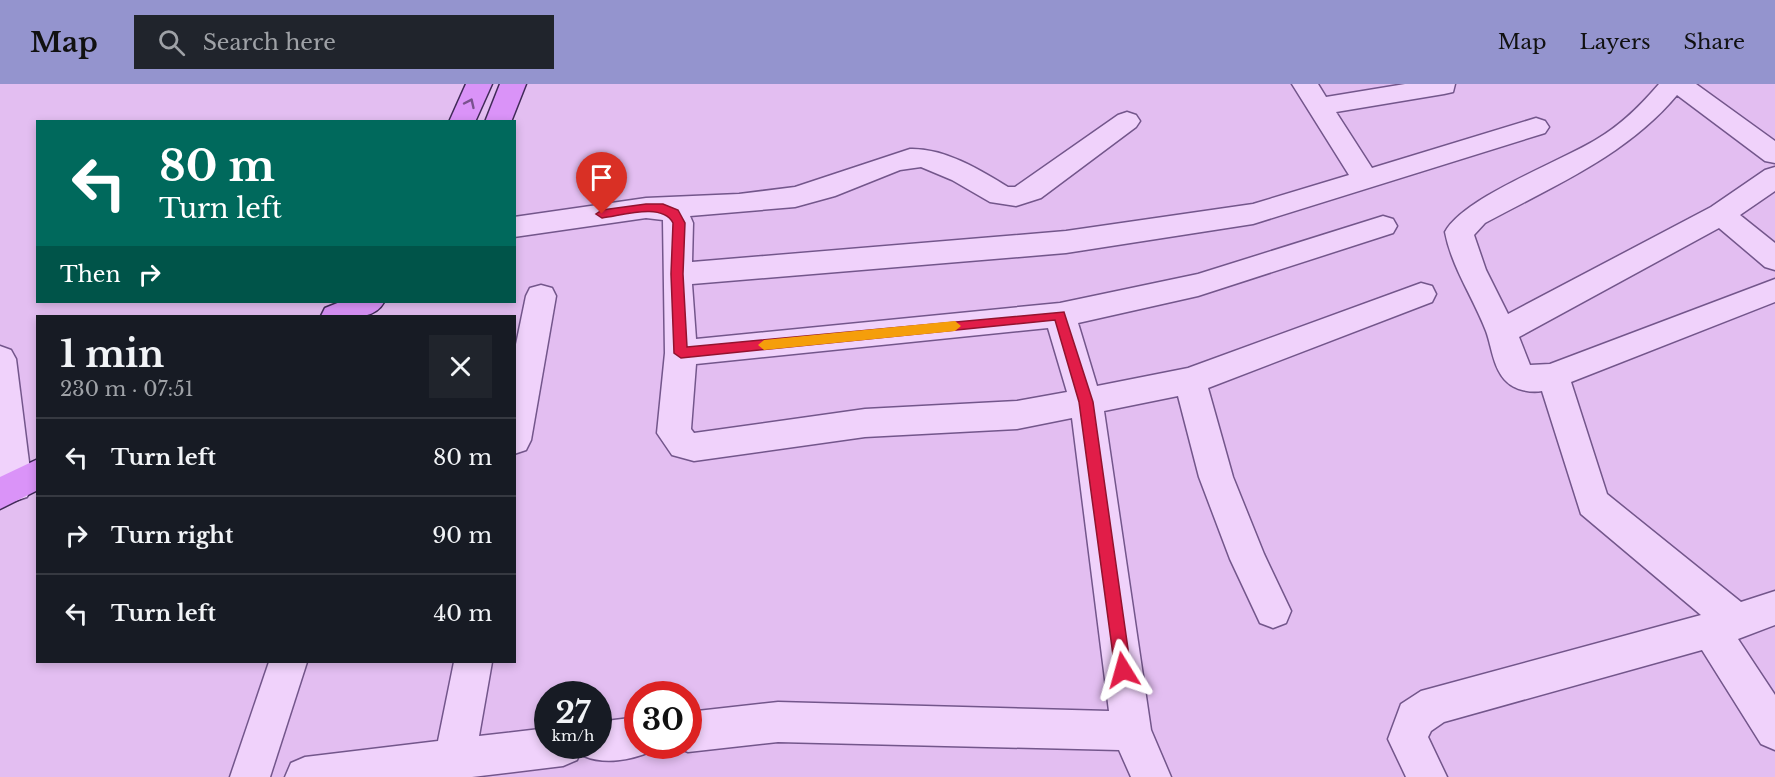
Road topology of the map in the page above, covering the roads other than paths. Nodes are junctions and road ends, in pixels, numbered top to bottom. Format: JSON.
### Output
{"nodes":[{"id":1,"x":479,"y":84,"type":"edge"},
{"id":2,"x":513,"y":84,"type":"edge"},
{"id":3,"x":1305,"y":84,"type":"edge"},
{"id":4,"x":1673,"y":84,"type":"edge"},
{"id":5,"x":1679,"y":84,"type":"edge"},
{"id":6,"x":1444,"y":86,"type":"dead end"},
{"id":7,"x":1320,"y":106,"type":"junction"},
{"id":8,"x":463,"y":120,"type":"edge"},
{"id":9,"x":499,"y":120,"type":"edge"},
{"id":10,"x":1127,"y":121,"type":"dead end"},
{"id":11,"x":1536,"y":127,"type":"dead end"},
{"id":12,"x":1775,"y":154,"type":"edge"},
{"id":13,"x":1775,"y":177,"type":"edge"},
{"id":14,"x":1365,"y":178,"type":"junction"},
{"id":15,"x":663,"y":208,"type":"junction"},
{"id":16,"x":1721,"y":214,"type":"junction"},
{"id":17,"x":1383,"y":226,"type":"dead end"},
{"id":18,"x":516,"y":227,"type":"edge"},
{"id":19,"x":1775,"y":259,"type":"edge"},
{"id":20,"x":677,"y":274,"type":"junction"},
{"id":21,"x":1775,"y":290,"type":"edge"},
{"id":22,"x":1421,"y":294,"type":"dead end"},
{"id":23,"x":541,"y":296,"type":"dead end"},
{"id":24,"x":1060,"y":315,"type":"junction"},
{"id":25,"x":1502,"y":332,"type":"junction"},
{"id":26,"x":681,"y":353,"type":"junction"},
{"id":27,"x":0,"y":359,"type":"edge"},
{"id":28,"x":1553,"y":376,"type":"junction"},
{"id":29,"x":1190,"y":381,"type":"junction"},
{"id":30,"x":1086,"y":402,"type":"junction"},
{"id":31,"x":516,"y":429,"type":"edge"},
{"id":32,"x":18,"y":484,"type":"edge"},
{"id":33,"x":1775,"y":608,"type":"edge"},
{"id":34,"x":1273,"y":611,"type":"dead end"},
{"id":35,"x":1724,"y":626,"type":"junction"},
{"id":36,"x":288,"y":663,"type":"edge"},
{"id":37,"x":473,"y":663,"type":"edge"},
{"id":38,"x":702,"y":730,"type":"edge"},
{"id":39,"x":1775,"y":730,"type":"edge"},
{"id":40,"x":1131,"y":731,"type":"junction"},
{"id":41,"x":534,"y":750,"type":"edge"},
{"id":42,"x":442,"y":764,"type":"edge"},
{"id":43,"x":250,"y":777,"type":"edge"},
{"id":44,"x":305,"y":777,"type":"edge"},
{"id":45,"x":1151,"y":777,"type":"edge"},
{"id":46,"x":1427,"y":777,"type":"edge"}],
"edges":[{"from":8,"to":1,"type":"main road","one_way":true},
{"from":2,"to":9,"type":"main road"},
{"from":3,"to":7,"type":"street"},
{"from":4,"to":25,"type":"street"},
{"from":5,"to":12,"type":"street"},
{"from":6,"to":7,"type":"street"},
{"from":7,"to":14,"type":"street"},
{"from":10,"to":15,"type":"street"},
{"from":11,"to":14,"type":"street"},
{"from":13,"to":16,"type":"street"},
{"from":14,"to":20,"type":"street"},
{"from":15,"to":18,"type":"street"},
{"from":15,"to":20,"type":"street"},
{"from":16,"to":19,"type":"street"},
{"from":16,"to":25,"type":"street"},
{"from":17,"to":24,"type":"street"},
{"from":20,"to":26,"type":"street"},
{"from":21,"to":28,"type":"street"},
{"from":22,"to":29,"type":"street"},
{"from":23,"to":31,"type":"street"},
{"from":24,"to":26,"type":"street"},
{"from":24,"to":30,"type":"street"},
{"from":25,"to":28,"type":"street"},
{"from":26,"to":30,"type":"street"},
{"from":27,"to":32,"type":"street"},
{"from":28,"to":35,"type":"street"},
{"from":29,"to":30,"type":"street"},
{"from":29,"to":34,"type":"street"},
{"from":30,"to":40,"type":"street"},
{"from":33,"to":35,"type":"street"},
{"from":35,"to":39,"type":"street"},
{"from":35,"to":46,"type":"street"},
{"from":36,"to":43,"type":"street"},
{"from":37,"to":42,"type":"street"},
{"from":38,"to":40,"type":"street"},
{"from":40,"to":45,"type":"street"},
{"from":41,"to":42,"type":"street"},
{"from":42,"to":44,"type":"street"}]}
